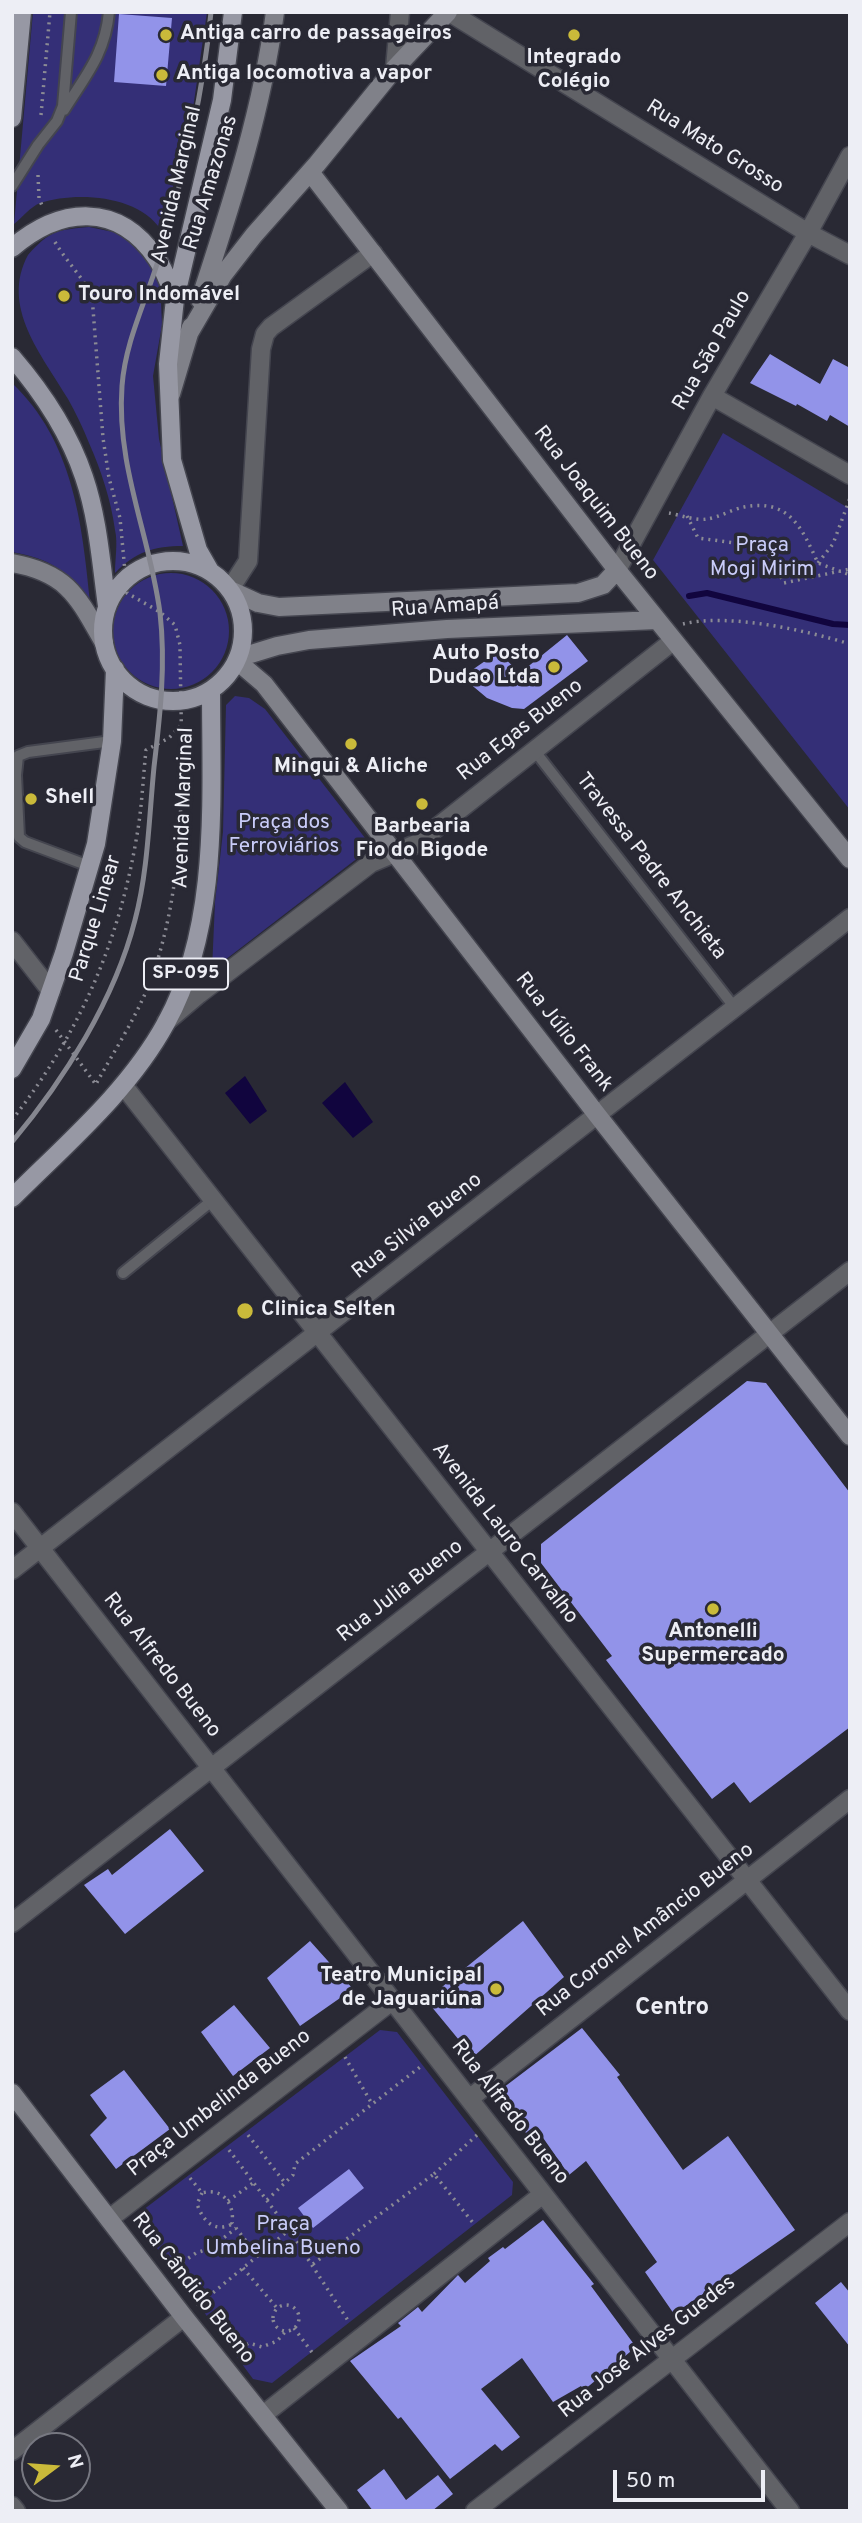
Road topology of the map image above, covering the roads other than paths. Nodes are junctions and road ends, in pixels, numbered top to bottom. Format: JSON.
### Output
{"nodes":[{"id":1,"x":22,"y":12,"type":"edge"},
{"id":2,"x":71,"y":12,"type":"edge"},
{"id":3,"x":109,"y":12,"type":"edge"},
{"id":4,"x":233,"y":12,"type":"edge"},
{"id":5,"x":275,"y":12,"type":"edge"},
{"id":6,"x":400,"y":12,"type":"edge"},
{"id":7,"x":448,"y":12,"type":"edge"},
{"id":8,"x":395,"y":68,"type":"junction"},
{"id":9,"x":12,"y":118,"type":"edge"},
{"id":10,"x":57,"y":121,"type":"junction"},
{"id":11,"x":850,"y":156,"type":"edge"},
{"id":12,"x":310,"y":172,"type":"junction"},
{"id":13,"x":12,"y":186,"type":"edge"},
{"id":14,"x":808,"y":233,"type":"junction"},
{"id":15,"x":12,"y":248,"type":"edge"},
{"id":16,"x":373,"y":253,"type":"junction"},
{"id":17,"x":850,"y":255,"type":"edge"},
{"id":18,"x":175,"y":299,"type":"junction"},
{"id":19,"x":188,"y":335,"type":"junction"},
{"id":20,"x":12,"y":357,"type":"edge"},
{"id":21,"x":712,"y":396,"type":"junction"},
{"id":22,"x":168,"y":404,"type":"junction"},
{"id":23,"x":850,"y":475,"type":"edge"},
{"id":24,"x":12,"y":563,"type":"edge"},
{"id":25,"x":617,"y":570,"type":"junction"},
{"id":26,"x":210,"y":571,"type":"junction"},
{"id":27,"x":231,"y":590,"type":"junction"},
{"id":28,"x":107,"y":606,"type":"junction"},
{"id":29,"x":665,"y":630,"type":"junction"},
{"id":30,"x":104,"y":643,"type":"junction"},
{"id":31,"x":237,"y":660,"type":"junction"},
{"id":32,"x":115,"y":669,"type":"junction"},
{"id":33,"x":211,"y":690,"type":"junction"},
{"id":34,"x":112,"y":741,"type":"junction"},
{"id":35,"x":534,"y":750,"type":"junction"},
{"id":36,"x":395,"y":853,"type":"junction"},
{"id":37,"x":850,"y":859,"type":"edge"},
{"id":38,"x":89,"y":866,"type":"junction"},
{"id":39,"x":850,"y":919,"type":"edge"},
{"id":40,"x":12,"y":941,"type":"edge"},
{"id":41,"x":51,"y":991,"type":"junction"},
{"id":42,"x":735,"y":1008,"type":"junction"},
{"id":43,"x":166,"y":1022,"type":"junction"},
{"id":44,"x":12,"y":1069,"type":"edge"},
{"id":45,"x":123,"y":1085,"type":"junction"},
{"id":46,"x":598,"y":1116,"type":"junction"},
{"id":47,"x":12,"y":1198,"type":"edge"},
{"id":48,"x":214,"y":1199,"type":"junction"},
{"id":49,"x":850,"y":1270,"type":"edge"},
{"id":50,"x":123,"y":1273,"type":"dead end"},
{"id":51,"x":318,"y":1333,"type":"junction"},
{"id":52,"x":768,"y":1334,"type":"junction"},
{"id":53,"x":850,"y":1436,"type":"edge"},
{"id":54,"x":12,"y":1512,"type":"edge"},
{"id":55,"x":41,"y":1548,"type":"junction"},
{"id":56,"x":488,"y":1552,"type":"junction"},
{"id":57,"x":12,"y":1570,"type":"edge"},
{"id":58,"x":212,"y":1768,"type":"junction"},
{"id":59,"x":850,"y":1798,"type":"edge"},
{"id":60,"x":747,"y":1880,"type":"junction"},
{"id":61,"x":12,"y":1923,"type":"edge"},
{"id":62,"x":393,"y":2000,"type":"junction"},
{"id":63,"x":850,"y":2011,"type":"edge"},
{"id":64,"x":12,"y":2093,"type":"edge"},
{"id":65,"x":469,"y":2099,"type":"junction"},
{"id":66,"x":543,"y":2194,"type":"junction"},
{"id":67,"x":109,"y":2218,"type":"junction"},
{"id":68,"x":850,"y":2222,"type":"edge"},
{"id":69,"x":184,"y":2317,"type":"junction"},
{"id":70,"x":672,"y":2359,"type":"junction"},
{"id":71,"x":263,"y":2415,"type":"junction"},
{"id":72,"x":12,"y":2451,"type":"edge"},
{"id":73,"x":12,"y":2506,"type":"edge"},
{"id":74,"x":16,"y":2511,"type":"edge"},
{"id":75,"x":339,"y":2511,"type":"edge"},
{"id":76,"x":475,"y":2511,"type":"edge"},
{"id":77,"x":790,"y":2511,"type":"edge"}],
"edges":[{"from":1,"to":9,"type":"main road"},
{"from":2,"to":10,"type":"lane"},
{"from":3,"to":10,"type":"lane"},
{"from":4,"to":18,"type":"main road","name":"Avenida Marginal"},
{"from":5,"to":19,"type":"street","name":"Rua Amazonas"},
{"from":6,"to":8,"type":"street"},
{"from":7,"to":8,"type":"street"},
{"from":7,"to":14,"type":"street","name":"Rua Mato Grosso"},
{"from":8,"to":12,"type":"street"},
{"from":10,"to":13,"type":"lane"},
{"from":11,"to":14,"type":"street","name":"Rua São Paulo"},
{"from":12,"to":16,"type":"street","name":"Rua Joaquim Bueno"},
{"from":12,"to":19,"type":"street"},
{"from":14,"to":17,"type":"street","name":"Rua Mato Grosso"},
{"from":14,"to":21,"type":"street","name":"Rua São Paulo"},
{"from":15,"to":18,"type":"main road"},
{"from":16,"to":25,"type":"street","name":"Rua Joaquim Bueno"},
{"from":16,"to":27,"type":"street"},
{"from":18,"to":22,"type":"main road","name":"Avenida Marginal"},
{"from":19,"to":22,"type":"street","name":"Rua Amazonas"},
{"from":20,"to":28,"type":"main road"},
{"from":21,"to":23,"type":"street"},
{"from":21,"to":25,"type":"street","name":"Rua São Paulo"},
{"from":22,"to":26,"type":"main road","name":"Avenida Marginal"},
{"from":24,"to":30,"type":"street"},
{"from":25,"to":27,"type":"street","name":"Rua Amapá"},
{"from":25,"to":29,"type":"street","name":"Rua Joaquim Bueno"},
{"from":26,"to":27,"type":"main road"},
{"from":26,"to":28,"type":"main road"},
{"from":27,"to":31,"type":"main road"},
{"from":28,"to":30,"type":"main road"},
{"from":29,"to":31,"type":"street","name":"Rua Amapá"},
{"from":29,"to":35,"type":"street","name":"Rua Egas Bueno"},
{"from":29,"to":37,"type":"street","name":"Rua Joaquim Bueno"},
{"from":30,"to":32,"type":"main road"},
{"from":31,"to":33,"type":"main road"},
{"from":31,"to":36,"type":"street","name":"Rua Júlio Frank"},
{"from":32,"to":33,"type":"main road"},
{"from":32,"to":34,"type":"main road"},
{"from":33,"to":43,"type":"main road","name":"Avenida Marginal","number":"SP-095"},
{"from":34,"to":38,"type":"main road"},
{"from":34,"to":38,"type":"lane"},
{"from":35,"to":36,"type":"street","name":"Rua Egas Bueno"},
{"from":35,"to":42,"type":"lane","name":"Travessa Padre Anchieta"},
{"from":36,"to":43,"type":"street","name":"Rua Egas Bueno"},
{"from":36,"to":46,"type":"street","name":"Rua Júlio Frank"},
{"from":38,"to":41,"type":"main road"},
{"from":39,"to":42,"type":"street","name":"Rua Silvia Bueno"},
{"from":40,"to":41,"type":"street"},
{"from":41,"to":44,"type":"main road"},
{"from":42,"to":46,"type":"street","name":"Rua Silvia Bueno"},
{"from":43,"to":45,"type":"main road","name":"Avenida Marginal","number":"SP-095"},
{"from":45,"to":47,"type":"main road","name":"Avenida Marginal","number":"SP-095"},
{"from":45,"to":48,"type":"street","name":"Avenida Lauro Carvalho"},
{"from":46,"to":51,"type":"street","name":"Rua Silvia Bueno"},
{"from":46,"to":52,"type":"street","name":"Rua Júlio Frank"},
{"from":48,"to":50,"type":"lane"},
{"from":48,"to":51,"type":"street","name":"Avenida Lauro Carvalho"},
{"from":49,"to":52,"type":"street","name":"Rua Julia Bueno"},
{"from":51,"to":55,"type":"street","name":"Rua Silvia Bueno"},
{"from":51,"to":56,"type":"street","name":"Avenida Lauro Carvalho"},
{"from":52,"to":53,"type":"street","name":"Rua Júlio Frank"},
{"from":52,"to":56,"type":"street","name":"Rua Julia Bueno"},
{"from":54,"to":55,"type":"street","name":"Rua Alfredo Bueno"},
{"from":55,"to":57,"type":"street","name":"Rua Silvia Bueno"},
{"from":55,"to":58,"type":"street","name":"Rua Alfredo Bueno"},
{"from":56,"to":58,"type":"street","name":"Rua Julia Bueno"},
{"from":56,"to":60,"type":"street","name":"Avenida Lauro Carvalho"},
{"from":58,"to":61,"type":"street","name":"Rua Julia Bueno"},
{"from":58,"to":62,"type":"street","name":"Rua Alfredo Bueno"},
{"from":59,"to":60,"type":"street","name":"Rua Coronel Amâncio Bueno"},
{"from":60,"to":63,"type":"street","name":"Avenida Lauro Carvalho"},
{"from":60,"to":65,"type":"street","name":"Rua Coronel Amâncio Bueno"},
{"from":62,"to":65,"type":"street","name":"Rua Alfredo Bueno"},
{"from":62,"to":67,"type":"street","name":"Praça Umbelinda Bueno"},
{"from":64,"to":67,"type":"street","name":"Rua Cândido Bueno"},
{"from":65,"to":66,"type":"street","name":"Rua Alfredo Bueno"},
{"from":66,"to":70,"type":"street","name":"Rua Alfredo Bueno"},
{"from":66,"to":71,"type":"street"},
{"from":67,"to":69,"type":"street","name":"Rua Cândido Bueno"},
{"from":68,"to":70,"type":"street","name":"Rua José Alves Guedes"},
{"from":69,"to":71,"type":"street","name":"Rua Cândido Bueno"},
{"from":69,"to":72,"type":"street"},
{"from":70,"to":76,"type":"street","name":"Rua José Alves Guedes"},
{"from":70,"to":77,"type":"street","name":"Rua Alfredo Bueno"},
{"from":71,"to":75,"type":"street","name":"Rua Cândido Bueno"},
{"from":73,"to":74,"type":"street"}]}
